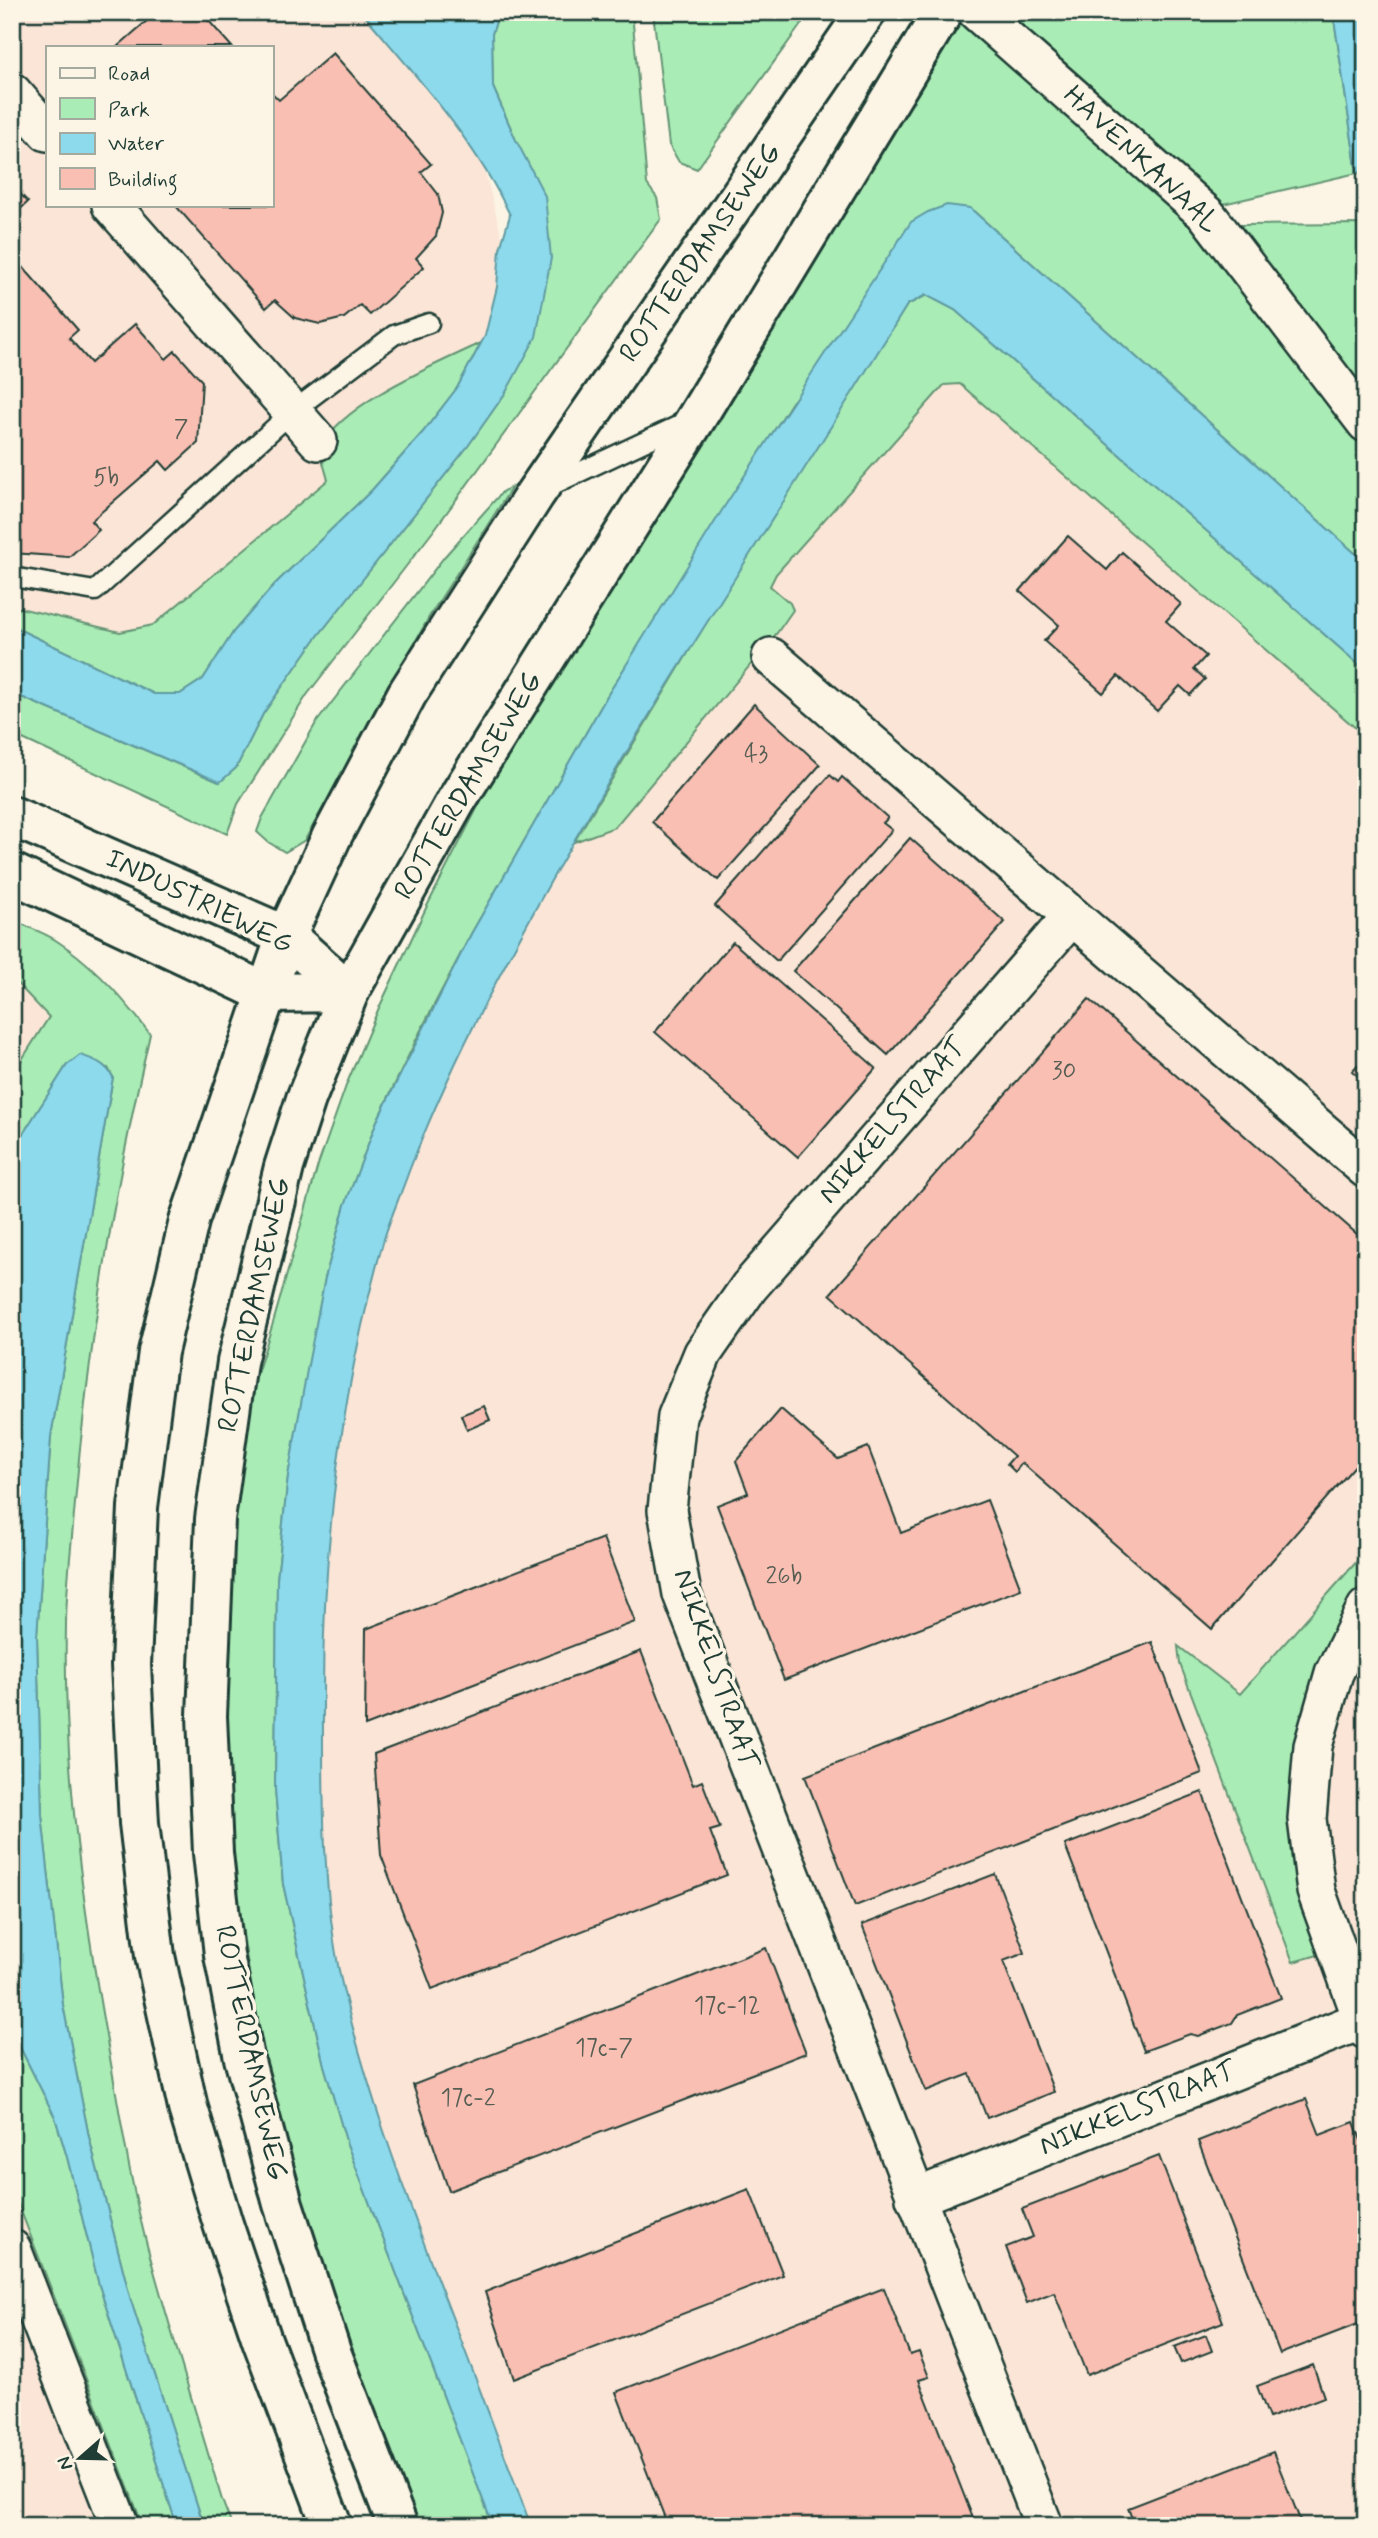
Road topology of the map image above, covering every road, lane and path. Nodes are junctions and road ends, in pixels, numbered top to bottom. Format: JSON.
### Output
{"nodes":[{"id":1,"x":866,"y":12,"type":"edge"},
{"id":2,"x":943,"y":12,"type":"edge"},
{"id":3,"x":989,"y":23,"type":"edge"},
{"id":4,"x":12,"y":92,"type":"edge"},
{"id":5,"x":46,"y":131,"type":"edge"},
{"id":6,"x":112,"y":206,"type":"edge"},
{"id":7,"x":429,"y":323,"type":"dead end"},
{"id":8,"x":293,"y":411,"type":"junction"},
{"id":9,"x":697,"y":417,"type":"junction"},
{"id":10,"x":1366,"y":423,"type":"edge"},
{"id":11,"x":318,"y":441,"type":"dead end"},
{"id":12,"x":535,"y":494,"type":"junction"},
{"id":13,"x":12,"y":578,"type":"edge"},
{"id":14,"x":771,"y":657,"type":"dead end"},
{"id":15,"x":12,"y":816,"type":"edge"},
{"id":16,"x":12,"y":873,"type":"edge"},
{"id":17,"x":1072,"y":916,"type":"junction"},
{"id":18,"x":286,"y":936,"type":"junction"},
{"id":19,"x":349,"y":992,"type":"junction"},
{"id":20,"x":267,"y":993,"type":"junction"},
{"id":21,"x":1366,"y":1169,"type":"edge"},
{"id":22,"x":1366,"y":1608,"type":"edge"},
{"id":23,"x":1364,"y":2025,"type":"edge"},
{"id":24,"x":915,"y":2198,"type":"junction"},
{"id":25,"x":12,"y":2249,"type":"edge"},
{"id":26,"x":22,"y":2304,"type":"edge"},
{"id":27,"x":120,"y":2526,"type":"edge"},
{"id":28,"x":332,"y":2526,"type":"edge"},
{"id":29,"x":398,"y":2526,"type":"edge"},
{"id":30,"x":1044,"y":2526,"type":"edge"}],
"edges":[{"from":1,"to":12,"type":"main road","name":"ROTTERDAMSEWEG"},
{"from":2,"to":9,"type":"main road","name":"ROTTERDAMSEWEG"},
{"from":3,"to":10,"type":"street","name":"HAVENKANAAL"},
{"from":4,"to":5,"type":"street"},
{"from":6,"to":8,"type":"street"},
{"from":7,"to":8,"type":"lane"},
{"from":8,"to":11,"type":"street"},
{"from":8,"to":13,"type":"lane"},
{"from":9,"to":12,"type":"lane"},
{"from":9,"to":19,"type":"main road","name":"ROTTERDAMSEWEG"},
{"from":12,"to":18,"type":"main road","name":"ROTTERDAMSEWEG"},
{"from":14,"to":17,"type":"street"},
{"from":15,"to":18,"type":"main road","name":"INDUSTRIEWEG"},
{"from":16,"to":20,"type":"main road","name":"INDUSTRIEWEG"},
{"from":17,"to":21,"type":"street"},
{"from":17,"to":24,"type":"street","name":"NIKKELSTRAAT"},
{"from":18,"to":19,"type":"main road","name":"INDUSTRIEWEG"},
{"from":18,"to":20,"type":"main road","name":"ROTTERDAMSEWEG"},
{"from":19,"to":20,"type":"main road","name":"INDUSTRIEWEG"},
{"from":19,"to":29,"type":"main road","name":"ROTTERDAMSEWEG"},
{"from":20,"to":28,"type":"main road","name":"ROTTERDAMSEWEG"},
{"from":22,"to":23,"type":"street"},
{"from":23,"to":24,"type":"street","name":"NIKKELSTRAAT"},
{"from":24,"to":30,"type":"street","name":"NIKKELSTRAAT"},
{"from":25,"to":26,"type":"street"},
{"from":26,"to":27,"type":"street"}]}
